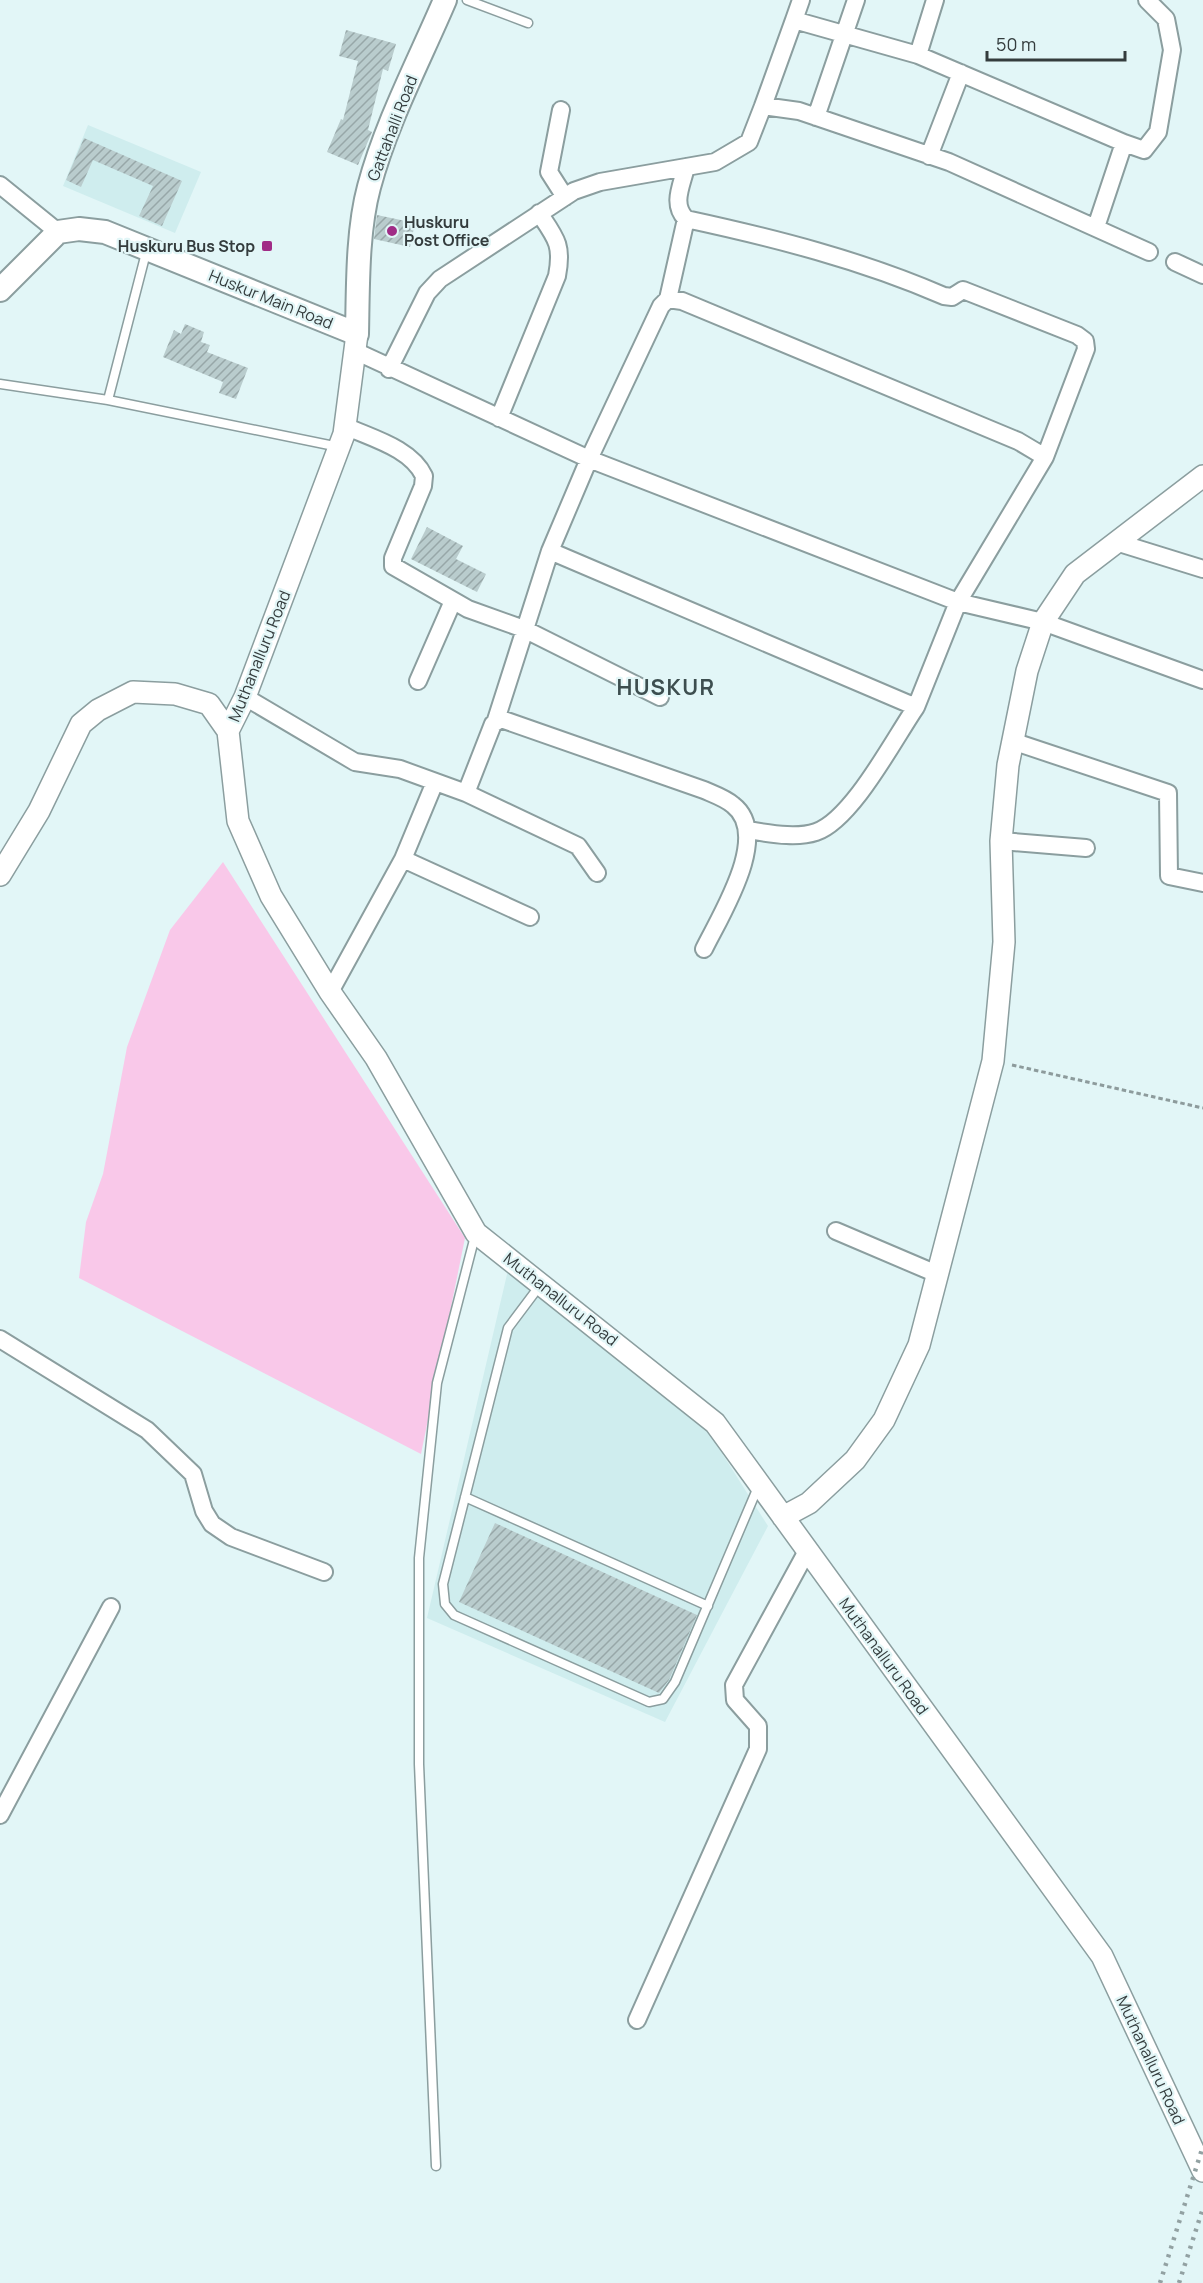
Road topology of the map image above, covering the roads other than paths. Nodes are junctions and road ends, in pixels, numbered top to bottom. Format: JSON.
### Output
{"nodes":[{"id":1,"x":445,"y":0,"type":"edge"},
{"id":2,"x":467,"y":0,"type":"edge"},
{"id":3,"x":801,"y":0,"type":"edge"},
{"id":4,"x":856,"y":0,"type":"edge"},
{"id":5,"x":935,"y":0,"type":"edge"},
{"id":6,"x":1147,"y":0,"type":"edge"},
{"id":7,"x":794,"y":20,"type":"junction"},
{"id":8,"x":528,"y":23,"type":"dead end"},
{"id":9,"x":844,"y":33,"type":"junction"},
{"id":10,"x":918,"y":55,"type":"junction"},
{"id":11,"x":962,"y":73,"type":"junction"},
{"id":12,"x":763,"y":106,"type":"junction"},
{"id":13,"x":561,"y":110,"type":"dead end"},
{"id":14,"x":816,"y":117,"type":"junction"},
{"id":15,"x":1124,"y":142,"type":"junction"},
{"id":16,"x":929,"y":156,"type":"junction"},
{"id":17,"x":686,"y":166,"type":"junction"},
{"id":18,"x":0,"y":185,"type":"edge"},
{"id":19,"x":565,"y":197,"type":"junction"},
{"id":20,"x":539,"y":213,"type":"junction"},
{"id":21,"x":686,"y":219,"type":"junction"},
{"id":22,"x":1096,"y":227,"type":"junction"},
{"id":23,"x":58,"y":232,"type":"junction"},
{"id":24,"x":148,"y":249,"type":"junction"},
{"id":25,"x":1149,"y":252,"type":"dead end"},
{"id":26,"x":1175,"y":262,"type":"dead end"},
{"id":27,"x":1203,"y":275,"type":"edge"},
{"id":28,"x":0,"y":290,"type":"edge"},
{"id":29,"x":668,"y":299,"type":"junction"},
{"id":30,"x":356,"y":343,"type":"junction"},
{"id":31,"x":388,"y":369,"type":"junction"},
{"id":32,"x":0,"y":384,"type":"edge"},
{"id":33,"x":108,"y":400,"type":"junction"},
{"id":34,"x":499,"y":418,"type":"junction"},
{"id":35,"x":345,"y":426,"type":"junction"},
{"id":36,"x":339,"y":447,"type":"junction"},
{"id":37,"x":1045,"y":457,"type":"junction"},
{"id":38,"x":589,"y":459,"type":"junction"},
{"id":39,"x":1203,"y":476,"type":"edge"},
{"id":40,"x":1116,"y":542,"type":"junction"},
{"id":41,"x":550,"y":551,"type":"junction"},
{"id":42,"x":1203,"y":569,"type":"edge"},
{"id":43,"x":453,"y":601,"type":"junction"},
{"id":44,"x":958,"y":602,"type":"junction"},
{"id":45,"x":1043,"y":622,"type":"junction"},
{"id":46,"x":524,"y":628,"type":"junction"},
{"id":47,"x":1203,"y":680,"type":"edge"},
{"id":48,"x":418,"y":681,"type":"dead end"},
{"id":49,"x":245,"y":697,"type":"junction"},
{"id":50,"x":660,"y":697,"type":"dead end"},
{"id":51,"x":916,"y":706,"type":"junction"},
{"id":52,"x":496,"y":720,"type":"junction"},
{"id":53,"x":228,"y":731,"type":"junction"},
{"id":54,"x":1012,"y":741,"type":"junction"},
{"id":55,"x":435,"y":782,"type":"junction"},
{"id":56,"x":466,"y":793,"type":"junction"},
{"id":57,"x":747,"y":830,"type":"junction"},
{"id":58,"x":1001,"y":841,"type":"junction"},
{"id":59,"x":1086,"y":848,"type":"dead end"},
{"id":60,"x":403,"y":859,"type":"junction"},
{"id":61,"x":597,"y":873,"type":"dead end"},
{"id":62,"x":0,"y":876,"type":"edge"},
{"id":63,"x":1203,"y":883,"type":"edge"},
{"id":64,"x":530,"y":917,"type":"dead end"},
{"id":65,"x":704,"y":950,"type":"dead end"},
{"id":66,"x":330,"y":992,"type":"junction"},
{"id":67,"x":836,"y":1231,"type":"dead end"},
{"id":68,"x":476,"y":1233,"type":"junction"},
{"id":69,"x":937,"y":1274,"type":"junction"},
{"id":70,"x":541,"y":1284,"type":"junction"},
{"id":71,"x":0,"y":1339,"type":"edge"},
{"id":72,"x":759,"y":1484,"type":"junction"},
{"id":73,"x":465,"y":1497,"type":"junction"},
{"id":74,"x":783,"y":1517,"type":"junction"},
{"id":75,"x":807,"y":1551,"type":"junction"},
{"id":76,"x":324,"y":1572,"type":"dead end"},
{"id":77,"x":708,"y":1606,"type":"junction"},
{"id":78,"x":111,"y":1607,"type":"dead end"},
{"id":79,"x":0,"y":1815,"type":"edge"},
{"id":80,"x":636,"y":2020,"type":"dead end"},
{"id":81,"x":436,"y":2166,"type":"dead end"},
{"id":82,"x":1203,"y":2171,"type":"edge"}],
"edges":[{"from":1,"to":30,"type":"main road","name":"Gattahalli Road"},
{"from":2,"to":8,"type":"lane"},
{"from":3,"to":7,"type":"street"},
{"from":4,"to":9,"type":"street"},
{"from":5,"to":10,"type":"street"},
{"from":6,"to":15,"type":"street"},
{"from":7,"to":9,"type":"street"},
{"from":7,"to":12,"type":"street"},
{"from":9,"to":10,"type":"street"},
{"from":9,"to":14,"type":"street"},
{"from":10,"to":11,"type":"street"},
{"from":11,"to":15,"type":"street"},
{"from":11,"to":16,"type":"street"},
{"from":12,"to":14,"type":"street"},
{"from":12,"to":17,"type":"street"},
{"from":13,"to":19,"type":"street"},
{"from":14,"to":16,"type":"street"},
{"from":15,"to":22,"type":"street"},
{"from":16,"to":22,"type":"street"},
{"from":17,"to":19,"type":"street"},
{"from":17,"to":21,"type":"street"},
{"from":18,"to":23,"type":"street"},
{"from":19,"to":20,"type":"street"},
{"from":20,"to":31,"type":"street"},
{"from":20,"to":34,"type":"street"},
{"from":21,"to":29,"type":"street"},
{"from":21,"to":37,"type":"street"},
{"from":22,"to":25,"type":"street"},
{"from":23,"to":24,"type":"main road","name":"Huskur Main Road"},
{"from":23,"to":28,"type":"main road"},
{"from":24,"to":30,"type":"main road","name":"Huskur Main Road"},
{"from":24,"to":33,"type":"lane"},
{"from":26,"to":27,"type":"street"},
{"from":29,"to":37,"type":"street"},
{"from":29,"to":38,"type":"street"},
{"from":30,"to":31,"type":"street"},
{"from":30,"to":35,"type":"street","name":"Muthanalluru Road"},
{"from":31,"to":34,"type":"street"},
{"from":32,"to":33,"type":"lane"},
{"from":33,"to":36,"type":"lane"},
{"from":34,"to":38,"type":"street"},
{"from":35,"to":36,"type":"street","name":"Muthanalluru Road"},
{"from":35,"to":43,"type":"street"},
{"from":36,"to":49,"type":"street","name":"Muthanalluru Road"},
{"from":37,"to":44,"type":"street"},
{"from":38,"to":41,"type":"street"},
{"from":38,"to":44,"type":"street"},
{"from":39,"to":40,"type":"street"},
{"from":40,"to":42,"type":"street"},
{"from":40,"to":45,"type":"street"},
{"from":41,"to":46,"type":"street"},
{"from":41,"to":51,"type":"street"},
{"from":43,"to":46,"type":"street"},
{"from":43,"to":48,"type":"street"},
{"from":44,"to":45,"type":"street"},
{"from":44,"to":51,"type":"street"},
{"from":45,"to":47,"type":"street"},
{"from":45,"to":54,"type":"street"},
{"from":46,"to":50,"type":"street"},
{"from":46,"to":52,"type":"street"},
{"from":49,"to":53,"type":"street","name":"Muthanalluru Road"},
{"from":49,"to":55,"type":"street"},
{"from":51,"to":57,"type":"street"},
{"from":52,"to":56,"type":"street"},
{"from":52,"to":57,"type":"street"},
{"from":53,"to":62,"type":"street"},
{"from":53,"to":66,"type":"street","name":"Muthanalluru Road"},
{"from":54,"to":58,"type":"street"},
{"from":54,"to":63,"type":"street"},
{"from":55,"to":56,"type":"street"},
{"from":55,"to":60,"type":"street"},
{"from":56,"to":61,"type":"street"},
{"from":57,"to":65,"type":"street"},
{"from":58,"to":59,"type":"street"},
{"from":58,"to":69,"type":"street"},
{"from":60,"to":64,"type":"street"},
{"from":60,"to":66,"type":"street"},
{"from":66,"to":68,"type":"street","name":"Muthanalluru Road"},
{"from":67,"to":69,"type":"street"},
{"from":68,"to":70,"type":"street","name":"Muthanalluru Road"},
{"from":68,"to":81,"type":"lane"},
{"from":69,"to":74,"type":"street"},
{"from":70,"to":72,"type":"street","name":"Muthanalluru Road"},
{"from":70,"to":73,"type":"lane"},
{"from":71,"to":76,"type":"street"},
{"from":72,"to":74,"type":"street","name":"Muthanalluru Road"},
{"from":72,"to":77,"type":"lane"},
{"from":73,"to":77,"type":"lane"},
{"from":73,"to":77,"type":"lane"},
{"from":74,"to":75,"type":"street","name":"Muthanalluru Road"},
{"from":75,"to":80,"type":"street"},
{"from":75,"to":82,"type":"street","name":"Muthanalluru Road"},
{"from":78,"to":79,"type":"street"}]}
